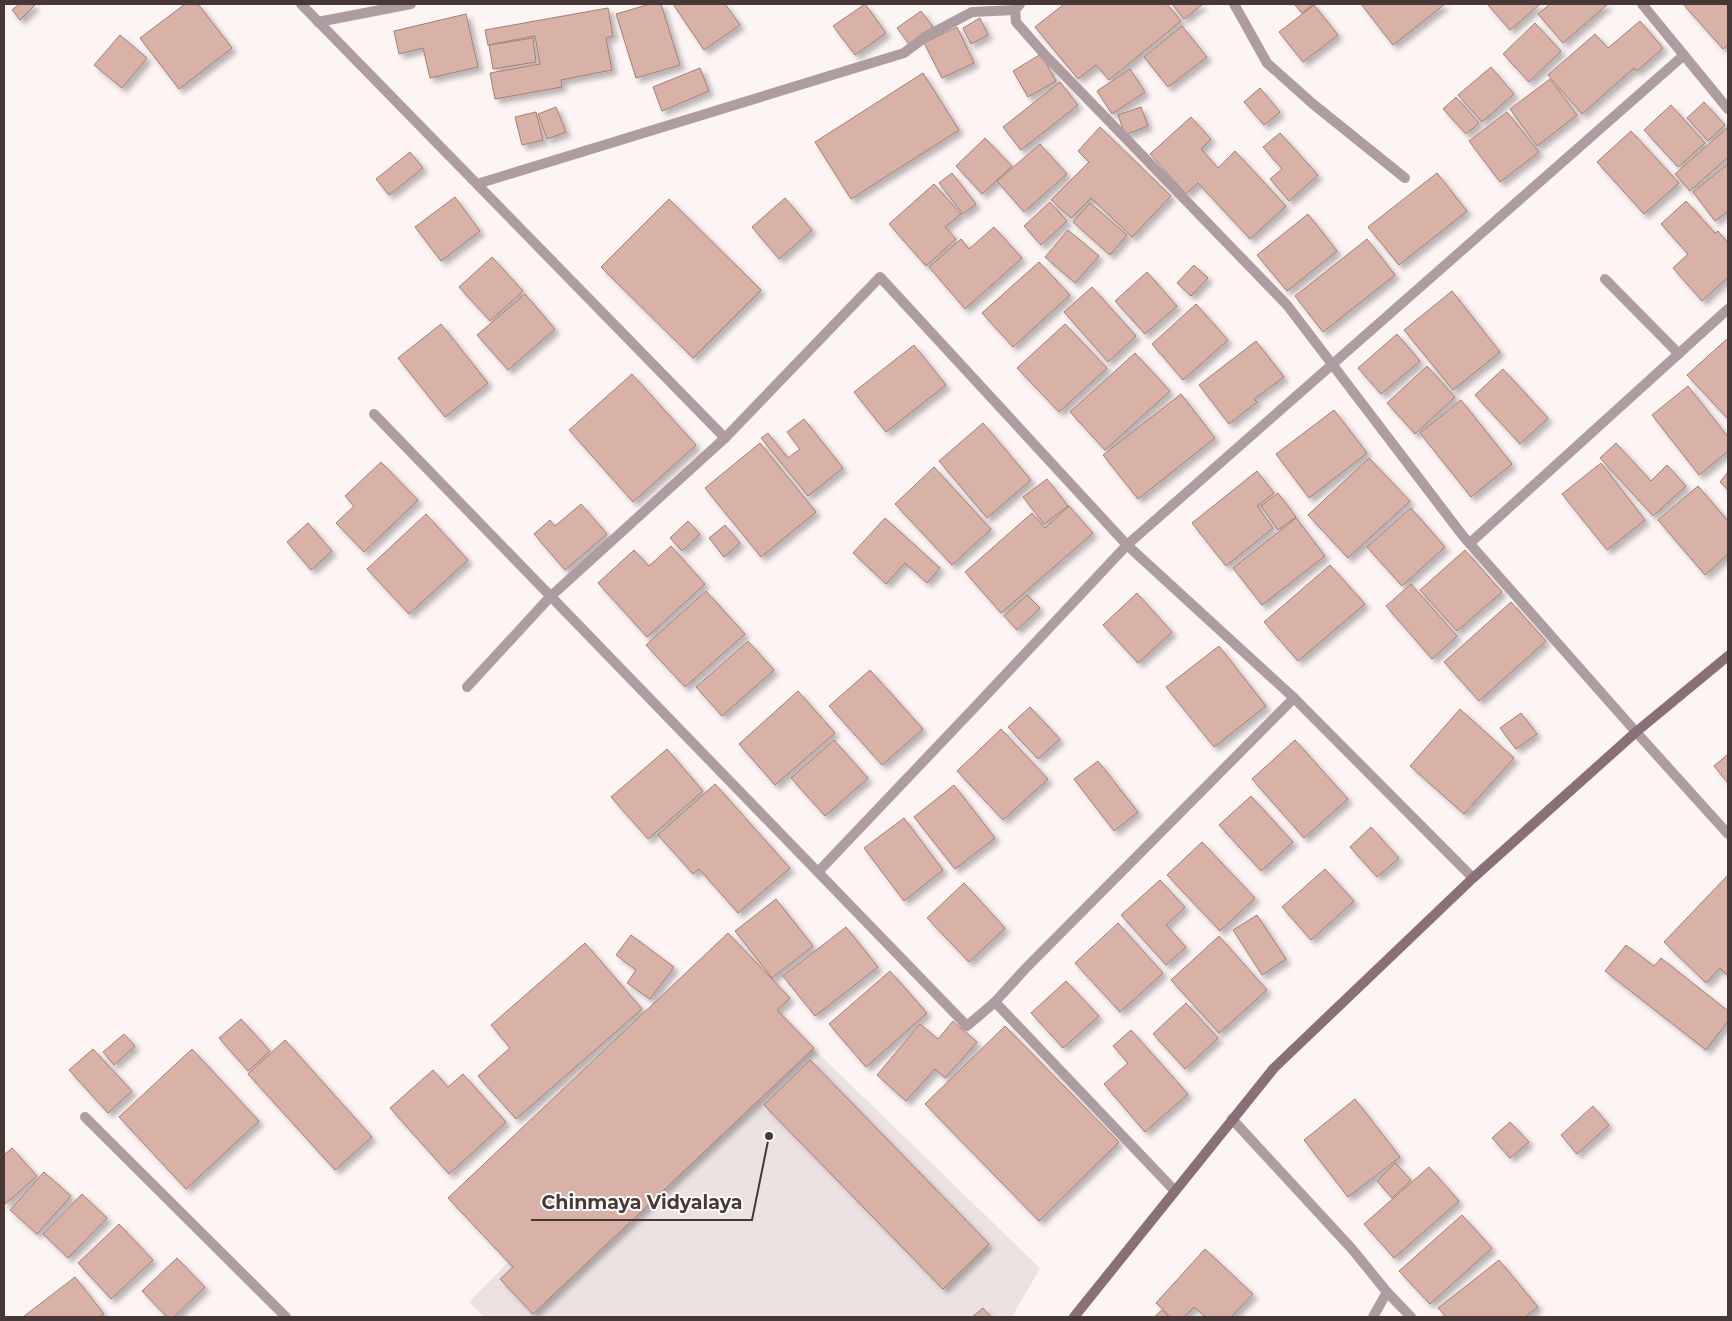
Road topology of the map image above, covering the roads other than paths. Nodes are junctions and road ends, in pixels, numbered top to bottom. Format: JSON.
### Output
{"nodes":[{"id":1,"x":301,"y":4,"type":"edge"},
{"id":2,"x":411,"y":4,"type":"edge"},
{"id":3,"x":1234,"y":4,"type":"edge"},
{"id":4,"x":1642,"y":4,"type":"edge"},
{"id":5,"x":1017,"y":7,"type":"edge"},
{"id":6,"x":318,"y":22,"type":"junction"},
{"id":7,"x":1684,"y":55,"type":"junction"},
{"id":8,"x":1728,"y":109,"type":"edge"},
{"id":9,"x":1405,"y":178,"type":"dead end"},
{"id":10,"x":477,"y":184,"type":"junction"},
{"id":11,"x":1606,"y":279,"type":"dead end"},
{"id":12,"x":1728,"y":308,"type":"edge"},
{"id":13,"x":1679,"y":354,"type":"junction"},
{"id":14,"x":1332,"y":365,"type":"junction"},
{"id":15,"x":374,"y":414,"type":"dead end"},
{"id":16,"x":725,"y":438,"type":"junction"},
{"id":17,"x":1470,"y":543,"type":"junction"},
{"id":18,"x":1127,"y":545,"type":"junction"},
{"id":19,"x":550,"y":597,"type":"junction"},
{"id":20,"x":1728,"y":656,"type":"edge"},
{"id":21,"x":466,"y":687,"type":"dead end"},
{"id":22,"x":1294,"y":698,"type":"junction"},
{"id":23,"x":1636,"y":732,"type":"junction"},
{"id":24,"x":1728,"y":834,"type":"edge"},
{"id":25,"x":818,"y":872,"type":"junction"},
{"id":26,"x":1472,"y":878,"type":"junction"},
{"id":27,"x":995,"y":1002,"type":"junction"},
{"id":28,"x":85,"y":1117,"type":"dead end"},
{"id":29,"x":1232,"y":1119,"type":"junction"},
{"id":30,"x":1175,"y":1191,"type":"junction"},
{"id":31,"x":1387,"y":1292,"type":"junction"},
{"id":32,"x":286,"y":1317,"type":"edge"},
{"id":33,"x":1074,"y":1317,"type":"edge"},
{"id":34,"x":1373,"y":1317,"type":"edge"},
{"id":35,"x":1411,"y":1317,"type":"edge"}],
"edges":[{"from":1,"to":6,"type":"street"},
{"from":2,"to":6,"type":"street"},
{"from":3,"to":9,"type":"street"},
{"from":4,"to":7,"type":"street"},
{"from":5,"to":10,"type":"street"},
{"from":5,"to":14,"type":"street"},
{"from":6,"to":10,"type":"street"},
{"from":7,"to":8,"type":"street"},
{"from":7,"to":14,"type":"street"},
{"from":10,"to":16,"type":"street"},
{"from":11,"to":13,"type":"street"},
{"from":12,"to":13,"type":"street"},
{"from":13,"to":17,"type":"street"},
{"from":14,"to":17,"type":"street"},
{"from":14,"to":18,"type":"street"},
{"from":15,"to":19,"type":"street"},
{"from":16,"to":18,"type":"street"},
{"from":16,"to":19,"type":"street"},
{"from":17,"to":23,"type":"street"},
{"from":18,"to":22,"type":"street"},
{"from":18,"to":25,"type":"street"},
{"from":19,"to":21,"type":"street"},
{"from":19,"to":25,"type":"street"},
{"from":20,"to":23,"type":"main road"},
{"from":22,"to":26,"type":"street"},
{"from":22,"to":27,"type":"street"},
{"from":23,"to":24,"type":"street"},
{"from":23,"to":26,"type":"main road"},
{"from":25,"to":27,"type":"street"},
{"from":26,"to":29,"type":"main road"},
{"from":27,"to":30,"type":"street"},
{"from":28,"to":32,"type":"street"},
{"from":29,"to":30,"type":"main road"},
{"from":29,"to":31,"type":"street"},
{"from":30,"to":33,"type":"main road"},
{"from":31,"to":34,"type":"street"},
{"from":31,"to":35,"type":"street"}]}
